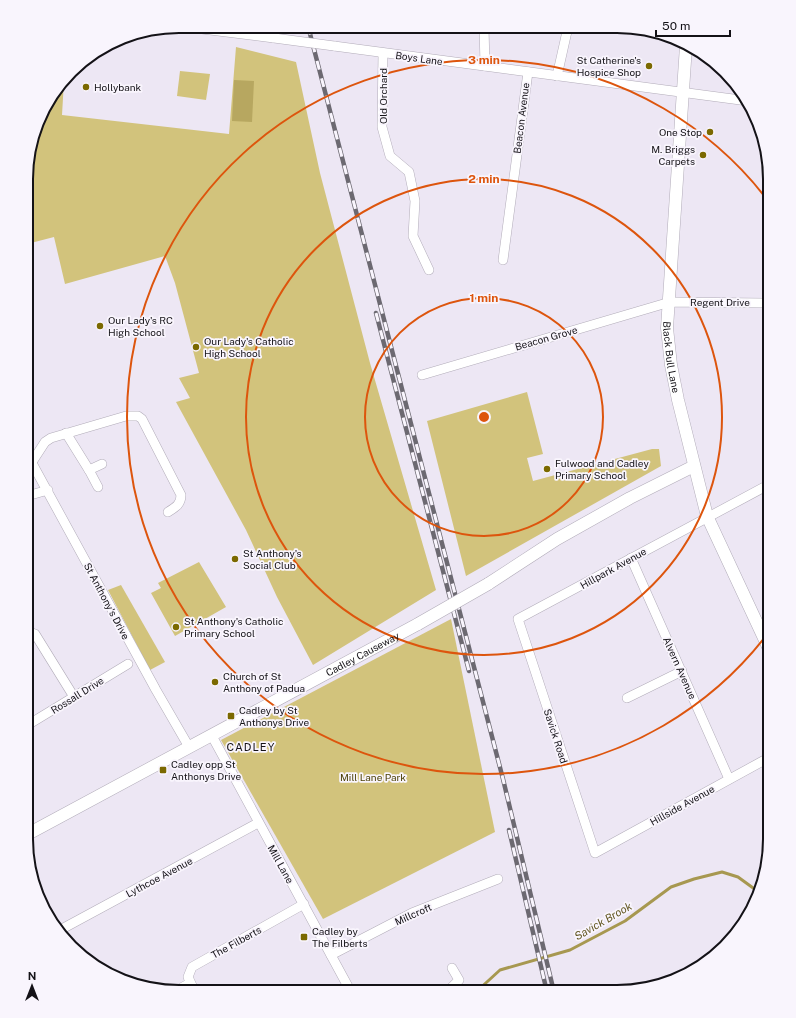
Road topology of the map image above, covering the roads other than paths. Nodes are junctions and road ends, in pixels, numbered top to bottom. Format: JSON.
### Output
{"nodes":[{"id":1,"x":234,"y":33,"type":"edge"},
{"id":2,"x":484,"y":33,"type":"edge"},
{"id":3,"x":567,"y":33,"type":"edge"},
{"id":4,"x":686,"y":50,"type":"edge"},
{"id":5,"x":383,"y":53,"type":"junction"},
{"id":6,"x":485,"y":66,"type":"junction"},
{"id":7,"x":528,"y":72,"type":"junction"},
{"id":8,"x":558,"y":76,"type":"junction"},
{"id":9,"x":684,"y":92,"type":"junction"},
{"id":10,"x":739,"y":100,"type":"edge"},
{"id":11,"x":503,"y":260,"type":"dead end"},
{"id":12,"x":429,"y":270,"type":"dead end"},
{"id":13,"x":670,"y":302,"type":"junction"},
{"id":14,"x":763,"y":303,"type":"edge"},
{"id":15,"x":422,"y":375,"type":"dead end"},
{"id":16,"x":66,"y":433,"type":"junction"},
{"id":17,"x":33,"y":460,"type":"edge"},
{"id":18,"x":33,"y":464,"type":"edge"},
{"id":19,"x":102,"y":464,"type":"dead end"},
{"id":20,"x":694,"y":466,"type":"junction"},
{"id":21,"x":90,"y":470,"type":"junction"},
{"id":22,"x":98,"y":487,"type":"dead end"},
{"id":23,"x":763,"y":488,"type":"edge"},
{"id":24,"x":48,"y":490,"type":"junction"},
{"id":25,"x":33,"y":494,"type":"edge"},
{"id":26,"x":168,"y":512,"type":"dead end"},
{"id":27,"x":707,"y":516,"type":"junction"},
{"id":28,"x":631,"y":558,"type":"junction"},
{"id":29,"x":518,"y":620,"type":"joint"},
{"id":30,"x":33,"y":633,"type":"edge"},
{"id":31,"x":763,"y":636,"type":"edge"},
{"id":32,"x":128,"y":664,"type":"dead end"},
{"id":33,"x":682,"y":671,"type":"junction"},
{"id":34,"x":74,"y":697,"type":"junction"},
{"id":35,"x":627,"y":698,"type":"dead end"},
{"id":36,"x":33,"y":722,"type":"edge"},
{"id":37,"x":212,"y":736,"type":"junction"},
{"id":38,"x":189,"y":747,"type":"junction"},
{"id":39,"x":763,"y":761,"type":"edge"},
{"id":40,"x":729,"y":779,"type":"junction"},
{"id":41,"x":258,"y":823,"type":"junction"},
{"id":42,"x":33,"y":831,"type":"edge"},
{"id":43,"x":595,"y":853,"type":"joint"},
{"id":44,"x":498,"y":879,"type":"dead end"},
{"id":45,"x":304,"y":904,"type":"junction"},
{"id":46,"x":63,"y":928,"type":"edge"},
{"id":47,"x":331,"y":955,"type":"junction"},
{"id":48,"x":452,"y":968,"type":"dead end"},
{"id":49,"x":191,"y":985,"type":"edge"},
{"id":50,"x":346,"y":985,"type":"edge"},
{"id":51,"x":454,"y":985,"type":"edge"}],
"edges":[{"from":1,"to":5,"type":"street","name":"Boys Lane","bridge":true},
{"from":2,"to":6,"type":"street"},
{"from":3,"to":8,"type":"street"},
{"from":4,"to":9,"type":"street","name":"Black Bull Lane"},
{"from":5,"to":6,"type":"street","name":"Boys Lane"},
{"from":5,"to":12,"type":"street","name":"Old Orchard"},
{"from":6,"to":7,"type":"street","name":"Boys Lane"},
{"from":7,"to":8,"type":"street","name":"Boys Lane"},
{"from":7,"to":11,"type":"street","name":"Beacon Avenue"},
{"from":8,"to":9,"type":"street","name":"Boys Lane"},
{"from":9,"to":10,"type":"street","name":"Boys Lane"},
{"from":9,"to":13,"type":"street","name":"Black Bull Lane"},
{"from":13,"to":14,"type":"street","name":"Regent Drive"},
{"from":13,"to":15,"type":"street","name":"Beacon Grove"},
{"from":13,"to":20,"type":"street","name":"Black Bull Lane"},
{"from":16,"to":17,"type":"street"},
{"from":16,"to":21,"type":"street"},
{"from":16,"to":26,"type":"street"},
{"from":18,"to":24,"type":"street","name":"St Anthony's Drive"},
{"from":19,"to":21,"type":"street"},
{"from":20,"to":27,"type":"street","name":"Black Bull Lane"},
{"from":20,"to":37,"type":"street","name":"Cadley Causeway","bridge":true},
{"from":21,"to":22,"type":"street"},
{"from":23,"to":27,"type":"street","name":"Hillpark Avenue"},
{"from":24,"to":25,"type":"street"},
{"from":24,"to":38,"type":"street","name":"St Anthony's Drive"},
{"from":27,"to":28,"type":"street","name":"Hillpark Avenue"},
{"from":27,"to":31,"type":"street","name":"Black Bull Lane"},
{"from":28,"to":29,"type":"street","name":"Hillpark Avenue"},
{"from":28,"to":33,"type":"street","name":"Alvern Avenue"},
{"from":29,"to":43,"type":"street","name":"Savick Road"},
{"from":30,"to":34,"type":"street"},
{"from":32,"to":34,"type":"street","name":"Rossall Drive"},
{"from":33,"to":35,"type":"street"},
{"from":33,"to":40,"type":"street","name":"Alvern Avenue"},
{"from":34,"to":36,"type":"street","name":"Rossall Drive"},
{"from":37,"to":38,"type":"street","name":"Cadley Causeway"},
{"from":37,"to":41,"type":"street","name":"Mill Lane"},
{"from":38,"to":42,"type":"street","name":"Cadley Causeway"},
{"from":39,"to":40,"type":"street","name":"Hillside Avenue"},
{"from":40,"to":43,"type":"street","name":"Hillside Avenue"},
{"from":41,"to":45,"type":"street","name":"Mill Lane"},
{"from":41,"to":46,"type":"street","name":"Lythcoe Avenue"},
{"from":44,"to":47,"type":"street","name":"Millcroft"},
{"from":45,"to":47,"type":"street","name":"Mill Lane"},
{"from":45,"to":49,"type":"street","name":"The Filberts"},
{"from":47,"to":50,"type":"street","name":"Mill Lane"},
{"from":48,"to":51,"type":"street"}]}
